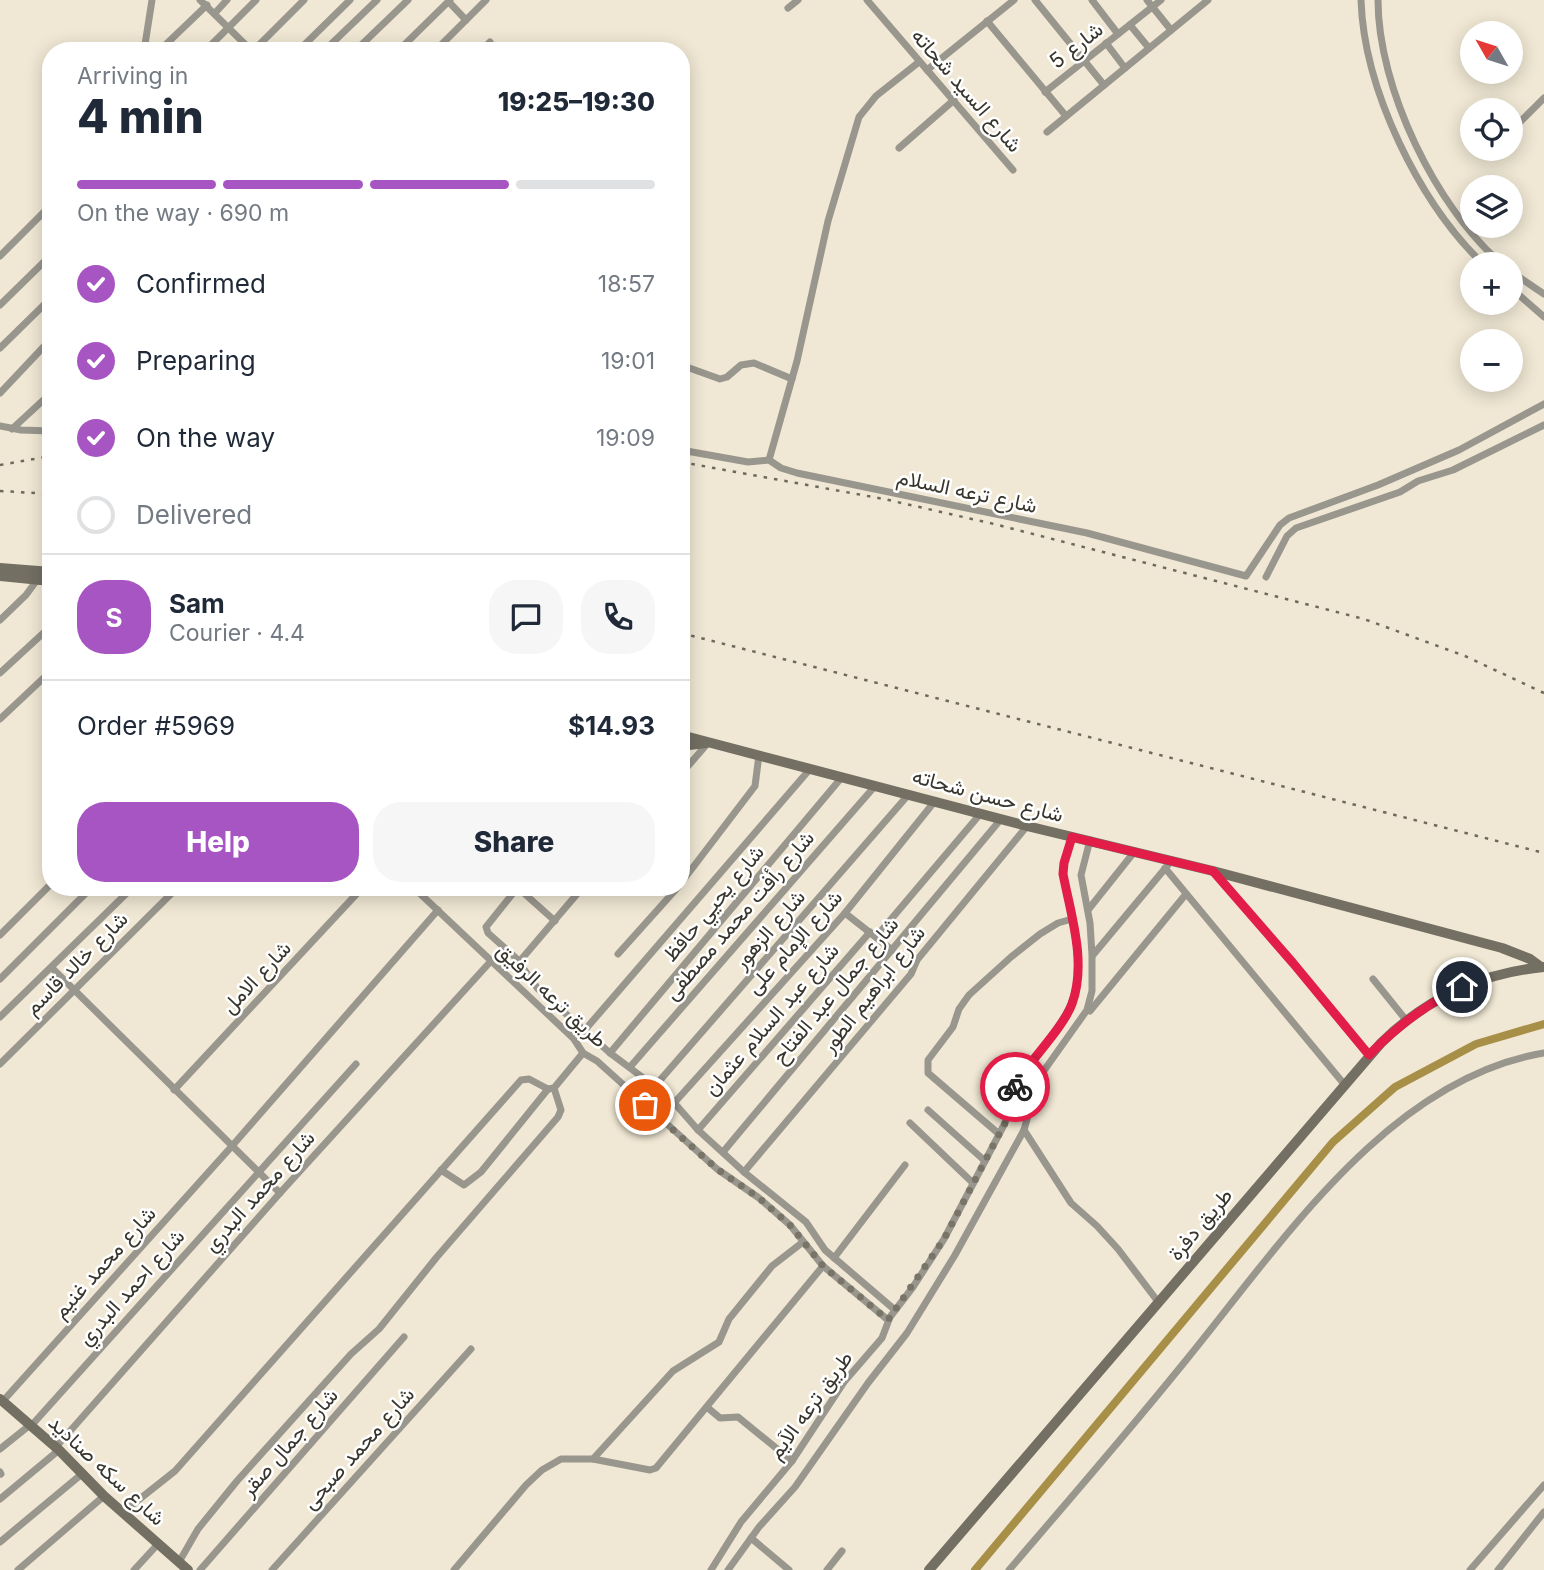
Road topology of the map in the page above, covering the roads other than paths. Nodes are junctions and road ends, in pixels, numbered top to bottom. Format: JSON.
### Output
{"nodes":[{"id":1,"x":152,"y":0,"type":"edge"},
{"id":2,"x":227,"y":0,"type":"edge"},
{"id":3,"x":256,"y":0,"type":"edge"},
{"id":4,"x":304,"y":0,"type":"edge"},
{"id":5,"x":350,"y":0,"type":"edge"},
{"id":6,"x":377,"y":0,"type":"edge"},
{"id":7,"x":408,"y":0,"type":"edge"},
{"id":8,"x":486,"y":0,"type":"edge"},
{"id":9,"x":798,"y":0,"type":"edge"},
{"id":10,"x":867,"y":0,"type":"edge"},
{"id":11,"x":1014,"y":0,"type":"edge"},
{"id":12,"x":1035,"y":0,"type":"edge"},
{"id":13,"x":1091,"y":0,"type":"edge"},
{"id":14,"x":1161,"y":0,"type":"edge"},
{"id":15,"x":1361,"y":0,"type":"edge"},
{"id":16,"x":450,"y":1,"type":"edge"},
{"id":17,"x":1205,"y":1,"type":"edge"},
{"id":18,"x":1380,"y":1,"type":"edge"},
{"id":19,"x":204,"y":3,"type":"edge"},
{"id":20,"x":1150,"y":3,"type":"edge"},
{"id":21,"x":788,"y":8,"type":"dead end"},
{"id":22,"x":215,"y":13,"type":"junction"},
{"id":23,"x":466,"y":20,"type":"junction"},
{"id":24,"x":987,"y":22,"type":"junction"},
{"id":25,"x":1130,"y":24,"type":"junction"},
{"id":26,"x":229,"y":27,"type":"junction"},
{"id":27,"x":1171,"y":30,"type":"junction"},
{"id":28,"x":1118,"y":34,"type":"junction"},
{"id":29,"x":146,"y":42,"type":"edge"},
{"id":30,"x":167,"y":42,"type":"edge"},
{"id":31,"x":214,"y":42,"type":"edge"},
{"id":32,"x":243,"y":42,"type":"edge"},
{"id":33,"x":259,"y":42,"type":"edge"},
{"id":34,"x":307,"y":42,"type":"edge"},
{"id":35,"x":333,"y":42,"type":"edge"},
{"id":36,"x":364,"y":42,"type":"edge"},
{"id":37,"x":407,"y":42,"type":"edge"},
{"id":38,"x":444,"y":42,"type":"edge"},
{"id":39,"x":1106,"y":43,"type":"junction"},
{"id":40,"x":1149,"y":48,"type":"junction"},
{"id":41,"x":1084,"y":61,"type":"junction"},
{"id":42,"x":919,"y":62,"type":"junction"},
{"id":43,"x":1125,"y":68,"type":"junction"},
{"id":44,"x":927,"y":70,"type":"junction"},
{"id":45,"x":1104,"y":85,"type":"junction"},
{"id":46,"x":1045,"y":92,"type":"junction"},
{"id":47,"x":1544,"y":98,"type":"edge"},
{"id":48,"x":954,"y":100,"type":"junction"},
{"id":49,"x":1066,"y":116,"type":"junction"},
{"id":50,"x":1523,"y":119,"type":"edge"},
{"id":51,"x":1047,"y":132,"type":"dead end"},
{"id":52,"x":898,"y":148,"type":"dead end"},
{"id":53,"x":1013,"y":170,"type":"dead end"},
{"id":54,"x":42,"y":214,"type":"edge"},
{"id":55,"x":1470,"y":252,"type":"edge"},
{"id":56,"x":1489,"y":252,"type":"edge"},
{"id":57,"x":0,"y":256,"type":"edge"},
{"id":58,"x":42,"y":264,"type":"edge"},
{"id":59,"x":1523,"y":280,"type":"edge"},
{"id":60,"x":1544,"y":294,"type":"edge"},
{"id":61,"x":1523,"y":298,"type":"edge"},
{"id":62,"x":0,"y":305,"type":"edge"},
{"id":63,"x":42,"y":307,"type":"edge"},
{"id":64,"x":1544,"y":317,"type":"edge"},
{"id":65,"x":0,"y":348,"type":"edge"},
{"id":66,"x":42,"y":349,"type":"edge"},
{"id":67,"x":690,"y":368,"type":"edge"},
{"id":68,"x":792,"y":379,"type":"junction"},
{"id":69,"x":0,"y":393,"type":"edge"},
{"id":70,"x":42,"y":401,"type":"edge"},
{"id":71,"x":1544,"y":404,"type":"edge"},
{"id":72,"x":1544,"y":425,"type":"edge"},
{"id":73,"x":0,"y":426,"type":"edge"},
{"id":74,"x":12,"y":429,"type":"junction"},
{"id":75,"x":42,"y":431,"type":"edge"},
{"id":76,"x":690,"y":452,"type":"edge"},
{"id":77,"x":769,"y":460,"type":"junction"},
{"id":78,"x":0,"y":568,"type":"edge"},
{"id":79,"x":42,"y":571,"type":"edge"},
{"id":80,"x":0,"y":576,"type":"edge"},
{"id":81,"x":1266,"y":577,"type":"dead end"},
{"id":82,"x":37,"y":579,"type":"junction"},
{"id":83,"x":42,"y":579,"type":"edge"},
{"id":84,"x":0,"y":620,"type":"edge"},
{"id":85,"x":42,"y":634,"type":"edge"},
{"id":86,"x":0,"y":673,"type":"edge"},
{"id":87,"x":42,"y":679,"type":"edge"},
{"id":88,"x":0,"y":719,"type":"edge"},
{"id":89,"x":690,"y":737,"type":"edge"},
{"id":90,"x":708,"y":742,"type":"junction"},
{"id":91,"x":690,"y":746,"type":"edge"},
{"id":92,"x":758,"y":755,"type":"junction"},
{"id":93,"x":690,"y":763,"type":"edge"},
{"id":94,"x":810,"y":769,"type":"junction"},
{"id":95,"x":842,"y":777,"type":"junction"},
{"id":96,"x":875,"y":786,"type":"junction"},
{"id":97,"x":909,"y":794,"type":"junction"},
{"id":98,"x":935,"y":801,"type":"junction"},
{"id":99,"x":981,"y":813,"type":"junction"},
{"id":100,"x":1001,"y":819,"type":"junction"},
{"id":101,"x":1027,"y":826,"type":"junction"},
{"id":102,"x":1072,"y":837,"type":"junction"},
{"id":103,"x":1090,"y":841,"type":"junction"},
{"id":104,"x":1136,"y":851,"type":"junction"},
{"id":105,"x":1168,"y":864,"type":"junction"},
{"id":106,"x":690,"y":871,"type":"edge"},
{"id":107,"x":1213,"y":871,"type":"junction"},
{"id":108,"x":42,"y":893,"type":"edge"},
{"id":109,"x":1186,"y":894,"type":"junction"},
{"id":110,"x":83,"y":896,"type":"edge"},
{"id":111,"x":125,"y":896,"type":"edge"},
{"id":112,"x":169,"y":896,"type":"edge"},
{"id":113,"x":355,"y":896,"type":"edge"},
{"id":114,"x":423,"y":896,"type":"edge"},
{"id":115,"x":509,"y":896,"type":"edge"},
{"id":116,"x":527,"y":896,"type":"edge"},
{"id":117,"x":575,"y":896,"type":"edge"},
{"id":118,"x":670,"y":896,"type":"edge"},
{"id":119,"x":438,"y":910,"type":"junction"},
{"id":120,"x":1088,"y":910,"type":"junction"},
{"id":121,"x":845,"y":913,"type":"junction"},
{"id":122,"x":1072,"y":919,"type":"junction"},
{"id":123,"x":555,"y":920,"type":"junction"},
{"id":124,"x":873,"y":934,"type":"junction"},
{"id":125,"x":0,"y":935,"type":"edge"},
{"id":126,"x":1502,"y":948,"type":"junction"},
{"id":127,"x":892,"y":950,"type":"junction"},
{"id":128,"x":618,"y":954,"type":"dead end"},
{"id":129,"x":1092,"y":955,"type":"junction"},
{"id":130,"x":491,"y":961,"type":"junction"},
{"id":131,"x":519,"y":962,"type":"junction"},
{"id":132,"x":1543,"y":967,"type":"edge"},
{"id":133,"x":52,"y":968,"type":"junction"},
{"id":134,"x":1509,"y":972,"type":"junction"},
{"id":135,"x":0,"y":979,"type":"edge"},
{"id":136,"x":1373,"y":979,"type":"dead end"},
{"id":137,"x":73,"y":991,"type":"junction"},
{"id":138,"x":0,"y":1017,"type":"edge"},
{"id":139,"x":1406,"y":1020,"type":"junction"},
{"id":140,"x":1080,"y":1022,"type":"junction"},
{"id":141,"x":584,"y":1031,"type":"junction"},
{"id":142,"x":610,"y":1052,"type":"junction"},
{"id":143,"x":583,"y":1053,"type":"junction"},
{"id":144,"x":1544,"y":1053,"type":"edge"},
{"id":145,"x":1369,"y":1055,"type":"junction"},
{"id":146,"x":0,"y":1064,"type":"edge"},
{"id":147,"x":356,"y":1064,"type":"dead end"},
{"id":148,"x":630,"y":1067,"type":"junction"},
{"id":149,"x":1344,"y":1084,"type":"junction"},
{"id":150,"x":655,"y":1086,"type":"junction"},
{"id":151,"x":551,"y":1089,"type":"junction"},
{"id":152,"x":174,"y":1090,"type":"junction"},
{"id":153,"x":675,"y":1102,"type":"junction"},
{"id":154,"x":928,"y":1110,"type":"dead end"},
{"id":155,"x":910,"y":1123,"type":"dead end"},
{"id":156,"x":698,"y":1130,"type":"junction"},
{"id":157,"x":1024,"y":1130,"type":"junction"},
{"id":158,"x":999,"y":1133,"type":"junction"},
{"id":159,"x":232,"y":1146,"type":"junction"},
{"id":160,"x":723,"y":1152,"type":"junction"},
{"id":161,"x":985,"y":1161,"type":"junction"},
{"id":162,"x":905,"y":1165,"type":"dead end"},
{"id":163,"x":441,"y":1170,"type":"junction"},
{"id":164,"x":258,"y":1171,"type":"junction"},
{"id":165,"x":744,"y":1172,"type":"junction"},
{"id":166,"x":973,"y":1183,"type":"junction"},
{"id":167,"x":280,"y":1193,"type":"junction"},
{"id":168,"x":803,"y":1242,"type":"junction"},
{"id":169,"x":834,"y":1258,"type":"junction"},
{"id":170,"x":823,"y":1266,"type":"junction"},
{"id":171,"x":1159,"y":1303,"type":"junction"},
{"id":172,"x":895,"y":1310,"type":"junction"},
{"id":173,"x":888,"y":1320,"type":"junction"},
{"id":174,"x":404,"y":1337,"type":"dead end"},
{"id":175,"x":471,"y":1349,"type":"dead end"},
{"id":176,"x":1,"y":1401,"type":"edge"},
{"id":177,"x":708,"y":1408,"type":"junction"},
{"id":178,"x":31,"y":1425,"type":"junction"},
{"id":179,"x":57,"y":1448,"type":"junction"},
{"id":180,"x":0,"y":1449,"type":"edge"},
{"id":181,"x":593,"y":1459,"type":"junction"},
{"id":182,"x":792,"y":1461,"type":"junction"},
{"id":183,"x":83,"y":1473,"type":"junction"},
{"id":184,"x":1544,"y":1485,"type":"edge"},
{"id":185,"x":104,"y":1496,"type":"junction"},
{"id":186,"x":0,"y":1499,"type":"edge"},
{"id":187,"x":1544,"y":1512,"type":"edge"},
{"id":188,"x":122,"y":1513,"type":"junction"},
{"id":189,"x":751,"y":1538,"type":"junction"},
{"id":190,"x":0,"y":1542,"type":"edge"},
{"id":191,"x":158,"y":1544,"type":"junction"},
{"id":192,"x":842,"y":1551,"type":"dead end"},
{"id":193,"x":184,"y":1566,"type":"edge"},
{"id":194,"x":18,"y":1570,"type":"edge"},
{"id":195,"x":134,"y":1570,"type":"edge"},
{"id":196,"x":200,"y":1570,"type":"edge"},
{"id":197,"x":272,"y":1570,"type":"edge"},
{"id":198,"x":454,"y":1570,"type":"edge"},
{"id":199,"x":711,"y":1570,"type":"edge"},
{"id":200,"x":728,"y":1570,"type":"edge"},
{"id":201,"x":789,"y":1570,"type":"edge"},
{"id":202,"x":827,"y":1570,"type":"edge"},
{"id":203,"x":929,"y":1570,"type":"edge"},
{"id":204,"x":1009,"y":1570,"type":"edge"},
{"id":205,"x":1471,"y":1570,"type":"edge"},
{"id":206,"x":1497,"y":1570,"type":"edge"}],
"edges":[{"from":1,"to":29,"type":"street"},
{"from":2,"to":22,"type":"street"},
{"from":3,"to":26,"type":"street"},
{"from":4,"to":33,"type":"street"},
{"from":5,"to":34,"type":"street"},
{"from":6,"to":35,"type":"street"},
{"from":7,"to":36,"type":"street"},
{"from":8,"to":23,"type":"street"},
{"from":9,"to":21,"type":"street"},
{"from":10,"to":42,"type":"street","name":"شارع السيد شحاته"},
{"from":11,"to":24,"type":"street"},
{"from":12,"to":41,"type":"street"},
{"from":13,"to":28,"type":"street"},
{"from":14,"to":20,"type":"street","name":"شارع 5"},
{"from":15,"to":55,"type":"street"},
{"from":16,"to":23,"type":"street"},
{"from":16,"to":37,"type":"street"},
{"from":17,"to":27,"type":"street"},
{"from":18,"to":56,"type":"street"},
{"from":19,"to":22,"type":"street"},
{"from":19,"to":30,"type":"street"},
{"from":20,"to":25,"type":"street","name":"شارع 5"},
{"from":20,"to":27,"type":"street"},
{"from":22,"to":26,"type":"street"},
{"from":23,"to":38,"type":"street"},
{"from":24,"to":44,"type":"street"},
{"from":24,"to":46,"type":"street"},
{"from":25,"to":28,"type":"street","name":"شارع 5"},
{"from":25,"to":40,"type":"street"},
{"from":26,"to":31,"type":"street"},
{"from":26,"to":32,"type":"street"},
{"from":27,"to":40,"type":"street"},
{"from":28,"to":39,"type":"street","name":"شارع 5"},
{"from":39,"to":41,"type":"street","name":"شارع 5"},
{"from":39,"to":43,"type":"street"},
{"from":40,"to":43,"type":"street"},
{"from":41,"to":45,"type":"street"},
{"from":41,"to":46,"type":"street","name":"شارع 5"},
{"from":42,"to":44,"type":"street","name":"شارع السيد شحاته"},
{"from":42,"to":68,"type":"street"},
{"from":43,"to":45,"type":"street"},
{"from":44,"to":48,"type":"street","name":"شارع السيد شحاته"},
{"from":45,"to":49,"type":"street"},
{"from":46,"to":49,"type":"street"},
{"from":47,"to":50,"type":"street"},
{"from":48,"to":52,"type":"street"},
{"from":48,"to":53,"type":"street","name":"شارع السيد شحاته"},
{"from":49,"to":51,"type":"street"},
{"from":54,"to":57,"type":"street"},
{"from":58,"to":62,"type":"street"},
{"from":59,"to":60,"type":"street"},
{"from":61,"to":64,"type":"street"},
{"from":63,"to":65,"type":"street"},
{"from":66,"to":69,"type":"street"},
{"from":67,"to":68,"type":"street"},
{"from":68,"to":77,"type":"street"},
{"from":70,"to":74,"type":"street"},
{"from":71,"to":77,"type":"street","name":"شارع ترعه السلام"},
{"from":72,"to":81,"type":"street"},
{"from":73,"to":74,"type":"street"},
{"from":74,"to":75,"type":"street"},
{"from":76,"to":77,"type":"street","name":"شارع ترعه السلام"},
{"from":78,"to":79,"type":"main road"},
{"from":80,"to":82,"type":"main road"},
{"from":82,"to":83,"type":"main road"},
{"from":82,"to":84,"type":"street"},
{"from":85,"to":86,"type":"street"},
{"from":87,"to":88,"type":"street"},
{"from":89,"to":90,"type":"main road","name":"شارع حسن شحاته"},
{"from":90,"to":91,"type":"main road","name":"شارع حسن شحاته"},
{"from":90,"to":92,"type":"main road","name":"شارع حسن شحاته"},
{"from":90,"to":93,"type":"street"},
{"from":92,"to":94,"type":"main road","name":"شارع حسن شحاته"},
{"from":92,"to":106,"type":"street"},
{"from":94,"to":95,"type":"main road","name":"شارع حسن شحاته"},
{"from":94,"to":141,"type":"street"},
{"from":95,"to":96,"type":"main road","name":"شارع حسن شحاته"},
{"from":95,"to":142,"type":"street","name":"شارع يحيي حافظ"},
{"from":96,"to":97,"type":"main road","name":"شارع حسن شحاته"},
{"from":96,"to":148,"type":"street","name":"شارع رأفت محمد مصطفى"},
{"from":97,"to":98,"type":"main road","name":"شارع حسن شحاته"},
{"from":97,"to":150,"type":"street","name":"شارع الزهور"},
{"from":98,"to":99,"type":"main road","name":"شارع حسن شحاته"},
{"from":98,"to":121,"type":"street","name":"شارع الإمام على"},
{"from":99,"to":100,"type":"main road","name":"شارع حسن شحاته"},
{"from":99,"to":124,"type":"street","name":"شارع عبد السلام عثمان"},
{"from":100,"to":101,"type":"main road","name":"شارع حسن شحاته"},
{"from":100,"to":127,"type":"street","name":"شارع جمال عبد الفتاح"},
{"from":101,"to":102,"type":"main road","name":"شارع حسن شحاته"},
{"from":101,"to":165,"type":"street","name":"شارع ابراهيم الطور"},
{"from":102,"to":103,"type":"main road","name":"شارع حسن شحاته"},
{"from":102,"to":122,"type":"street","name":"طريق ترعه الآيم"},
{"from":103,"to":104,"type":"main road","name":"شارع حسن شحاته"},
{"from":103,"to":120,"type":"street","name":"طريق ترعه الآيم"},
{"from":104,"to":105,"type":"main road","name":"شارع حسن شحاته"},
{"from":104,"to":120,"type":"street"},
{"from":105,"to":107,"type":"main road","name":"شارع حسن شحاته"},
{"from":105,"to":109,"type":"street"},
{"from":105,"to":129,"type":"street"},
{"from":107,"to":126,"type":"main road","name":"شارع حسن شحاته"},
{"from":107,"to":145,"type":"street"},
{"from":108,"to":125,"type":"street"},
{"from":109,"to":140,"type":"street"},
{"from":109,"to":149,"type":"street"},
{"from":110,"to":135,"type":"street"},
{"from":111,"to":133,"type":"street"},
{"from":112,"to":137,"type":"street","name":"شارع خالد قاسم"},
{"from":113,"to":152,"type":"street","name":"شارع الامل"},
{"from":114,"to":119,"type":"street","name":"طريق ترعه الرفيق"},
{"from":115,"to":131,"type":"street","name":"طريق ترعه الرفيق"},
{"from":116,"to":123,"type":"street"},
{"from":117,"to":123,"type":"street"},
{"from":118,"to":128,"type":"street"},
{"from":119,"to":130,"type":"street","name":"طريق ترعه الرفيق"},
{"from":119,"to":159,"type":"street","name":"شارع محمد غنيم"},
{"from":120,"to":129,"type":"street","name":"طريق ترعه الآيم"},
{"from":121,"to":124,"type":"street"},
{"from":121,"to":153,"type":"street","name":"شارع الإمام على"},
{"from":122,"to":158,"type":"street","name":"طريق ترعه الآيم"},
{"from":122,"to":158,"type":"street"},
{"from":123,"to":131,"type":"street"},
{"from":124,"to":127,"type":"street"},
{"from":124,"to":156,"type":"street","name":"شارع عبد السلام عثمان"},
{"from":126,"to":132,"type":"main road","name":"شارع حسن شحاته"},
{"from":126,"to":134,"type":"main road"},
{"from":127,"to":160,"type":"street","name":"شارع جمال عبد الفتاح"},
{"from":129,"to":140,"type":"street","name":"طريق ترعه الآيم"},
{"from":130,"to":143,"type":"street","name":"طريق ترعه الرفيق"},
{"from":130,"to":167,"type":"street","name":"شارع محمد البدري"},
{"from":131,"to":141,"type":"street","name":"طريق ترعه الرفيق"},
{"from":132,"to":134,"type":"main road","name":"طريق دفرة"},
{"from":133,"to":137,"type":"street"},
{"from":133,"to":138,"type":"street"},
{"from":134,"to":139,"type":"main road","name":"طريق دفرة"},
{"from":136,"to":139,"type":"street"},
{"from":137,"to":146,"type":"street","name":"شارع خالد قاسم"},
{"from":137,"to":152,"type":"street"},
{"from":139,"to":145,"type":"main road","name":"طريق دفرة"},
{"from":140,"to":157,"type":"street","name":"طريق ترعه الآيم"},
{"from":141,"to":142,"type":"street","name":"طريق ترعه الرفيق"},
{"from":142,"to":148,"type":"street","name":"طريق ترعه الرفيق"},
{"from":143,"to":151,"type":"street"},
{"from":143,"to":168,"type":"street","name":"طريق ترعه الرفيق"},
{"from":144,"to":204,"type":"street"},
{"from":145,"to":149,"type":"main road","name":"طريق دفرة"},
{"from":147,"to":164,"type":"street","name":"شارع احمد البدري"},
{"from":148,"to":150,"type":"street","name":"طريق ترعه الرفيق"},
{"from":149,"to":171,"type":"main road","name":"طريق دفرة"},
{"from":150,"to":153,"type":"street","name":"طريق ترعه الرفيق"},
{"from":151,"to":163,"type":"street"},
{"from":151,"to":163,"type":"street"},
{"from":151,"to":193,"type":"street"},
{"from":152,"to":159,"type":"street"},
{"from":153,"to":156,"type":"street","name":"طريق ترعه الرفيق"},
{"from":154,"to":161,"type":"street"},
{"from":155,"to":166,"type":"street"},
{"from":156,"to":160,"type":"street","name":"طريق ترعه الرفيق"},
{"from":157,"to":171,"type":"street"},
{"from":157,"to":189,"type":"street","name":"طريق ترعه الآيم"},
{"from":158,"to":161,"type":"street","name":"طريق ترعه الآيم"},
{"from":159,"to":164,"type":"street"},
{"from":159,"to":176,"type":"street","name":"شارع محمد غنيم"},
{"from":160,"to":165,"type":"street","name":"طريق ترعه الرفيق"},
{"from":161,"to":166,"type":"street","name":"طريق ترعه الآيم"},
{"from":162,"to":169,"type":"street"},
{"from":163,"to":188,"type":"street"},
{"from":164,"to":167,"type":"street"},
{"from":164,"to":178,"type":"street","name":"شارع احمد البدري"},
{"from":165,"to":169,"type":"street","name":"طريق ترعه الرفيق"},
{"from":166,"to":172,"type":"street","name":"طريق ترعه الآيم"},
{"from":167,"to":179,"type":"street","name":"شارع محمد البدري"},
{"from":168,"to":170,"type":"street","name":"طريق ترعه الرفيق"},
{"from":168,"to":181,"type":"street"},
{"from":169,"to":172,"type":"street","name":"طريق ترعه الرفيق"},
{"from":170,"to":173,"type":"street","name":"طريق ترعه الرفيق"},
{"from":170,"to":177,"type":"street"},
{"from":171,"to":203,"type":"main road","name":"طريق دفرة"},
{"from":172,"to":173,"type":"street","name":"طريق ترعه الآيم"},
{"from":173,"to":182,"type":"street","name":"طريق ترعه الآيم"},
{"from":174,"to":196,"type":"street","name":"شارع جمال صقر"},
{"from":175,"to":197,"type":"street","name":"شارع محمد صبحى"},
{"from":176,"to":178,"type":"main road","name":"شارع سكه صناديد"},
{"from":177,"to":181,"type":"street"},
{"from":177,"to":182,"type":"street"},
{"from":178,"to":179,"type":"main road","name":"شارع سكه صناديد"},
{"from":178,"to":180,"type":"street","name":"شارع احمد البدري"},
{"from":179,"to":183,"type":"main road","name":"شارع سكه صناديد"},
{"from":179,"to":186,"type":"street","name":"شارع محمد البدري"},
{"from":181,"to":198,"type":"street"},
{"from":182,"to":199,"type":"street","name":"طريق ترعه الآيم"},
{"from":183,"to":185,"type":"main road","name":"شارع سكه صناديد"},
{"from":183,"to":190,"type":"street"},
{"from":184,"to":205,"type":"street"},
{"from":185,"to":188,"type":"main road","name":"شارع سكه صناديد"},
{"from":185,"to":194,"type":"street"},
{"from":187,"to":206,"type":"street"},
{"from":188,"to":191,"type":"main road","name":"شارع سكه صناديد"},
{"from":189,"to":200,"type":"street","name":"طريق ترعه الآيم"},
{"from":189,"to":201,"type":"street"},
{"from":191,"to":193,"type":"main road","name":"شارع سكه صناديد"},
{"from":191,"to":195,"type":"street"},
{"from":192,"to":202,"type":"street"}]}
